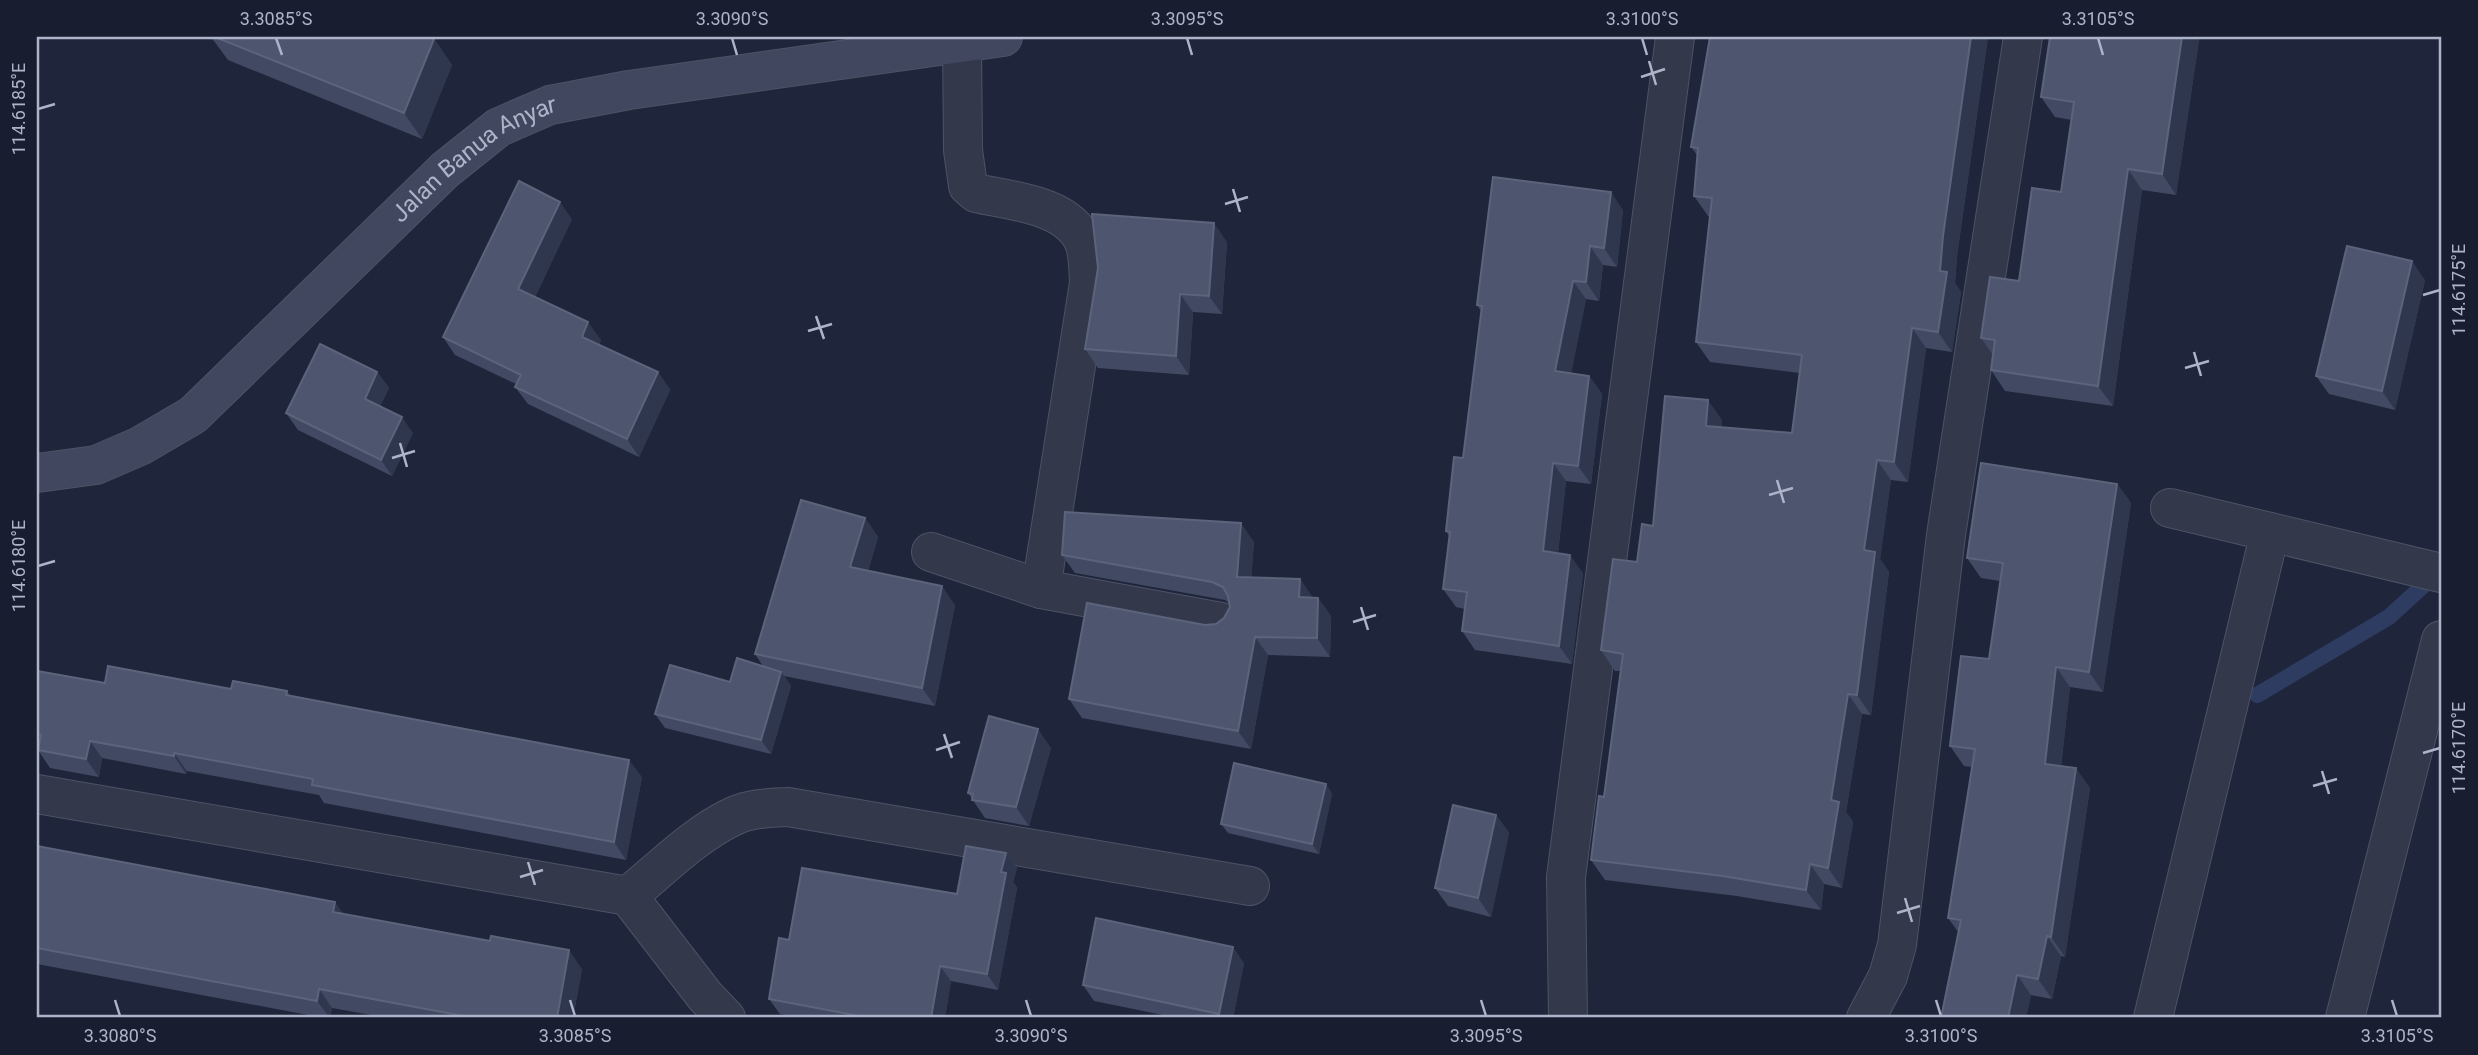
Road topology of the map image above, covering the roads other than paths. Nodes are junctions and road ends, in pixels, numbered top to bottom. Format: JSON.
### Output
{"nodes":[{"id":1,"x":1003,"y":37,"type":"edge"},
{"id":2,"x":1675,"y":37,"type":"edge"},
{"id":3,"x":2024,"y":37,"type":"edge"},
{"id":4,"x":962,"y":42,"type":"junction"},
{"id":5,"x":37,"y":473,"type":"edge"},
{"id":6,"x":2170,"y":508,"type":"dead end"},
{"id":7,"x":2270,"y":532,"type":"junction"},
{"id":8,"x":930,"y":552,"type":"dead end"},
{"id":9,"x":2441,"y":573,"type":"edge"},
{"id":10,"x":1041,"y":589,"type":"junction"},
{"id":11,"x":1221,"y":622,"type":"edge"},
{"id":12,"x":2441,"y":640,"type":"edge"},
{"id":13,"x":37,"y":794,"type":"edge"},
{"id":14,"x":1250,"y":886,"type":"dead end"},
{"id":15,"x":628,"y":896,"type":"junction"},
{"id":16,"x":726,"y":1018,"type":"edge"},
{"id":17,"x":1568,"y":1018,"type":"edge"},
{"id":18,"x":1866,"y":1018,"type":"edge"},
{"id":19,"x":2153,"y":1018,"type":"edge"},
{"id":20,"x":2345,"y":1018,"type":"edge"}],
"edges":[{"from":1,"to":4,"type":"street","name":"Jalan Banua Anyar"},
{"from":2,"to":17,"type":"street"},
{"from":3,"to":18,"type":"street"},
{"from":4,"to":5,"type":"street","name":"Jalan Banua Anyar"},
{"from":4,"to":10,"type":"street"},
{"from":6,"to":7,"type":"street"},
{"from":7,"to":9,"type":"street"},
{"from":7,"to":19,"type":"street"},
{"from":8,"to":10,"type":"street"},
{"from":10,"to":11,"type":"street"},
{"from":12,"to":20,"type":"street"},
{"from":13,"to":15,"type":"street"},
{"from":14,"to":15,"type":"street"},
{"from":15,"to":16,"type":"street"}]}
